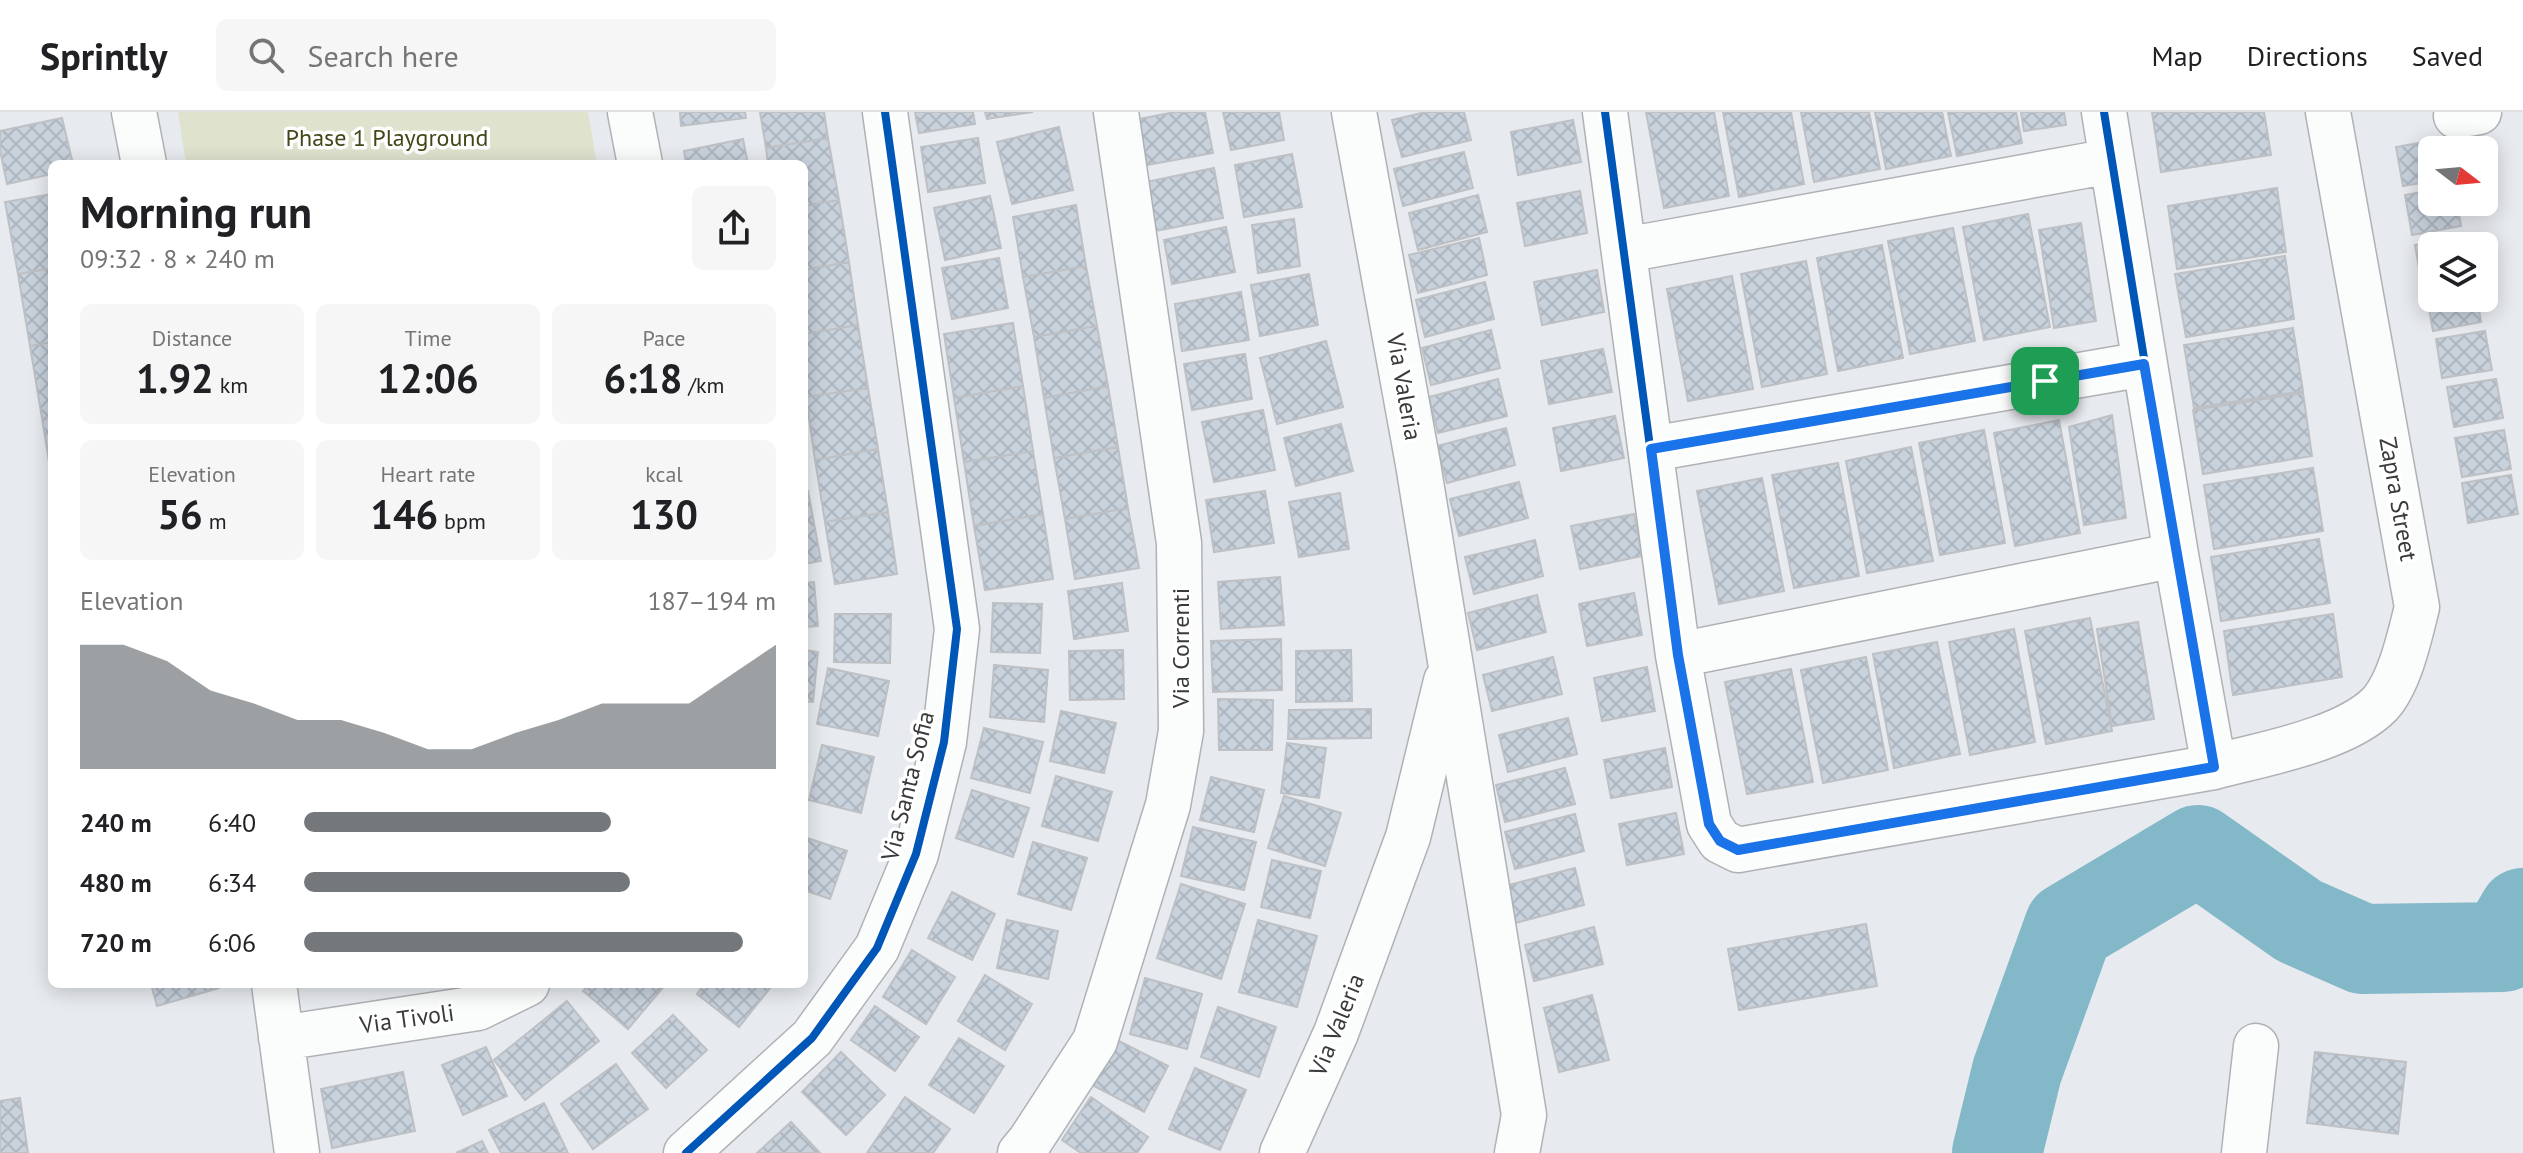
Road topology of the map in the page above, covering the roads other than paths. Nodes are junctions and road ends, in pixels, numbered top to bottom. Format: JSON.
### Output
{"nodes":[{"id":1,"x":134,"y":112,"type":"edge"},
{"id":2,"x":630,"y":112,"type":"edge"},
{"id":3,"x":885,"y":112,"type":"edge"},
{"id":4,"x":1116,"y":112,"type":"edge"},
{"id":5,"x":1354,"y":112,"type":"edge"},
{"id":6,"x":1605,"y":112,"type":"edge"},
{"id":7,"x":2104,"y":112,"type":"edge"},
{"id":8,"x":2328,"y":112,"type":"edge"},
{"id":9,"x":143,"y":160,"type":"edge"},
{"id":10,"x":639,"y":160,"type":"edge"},
{"id":11,"x":2111,"y":161,"type":"junction"},
{"id":12,"x":1625,"y":250,"type":"junction"},
{"id":13,"x":2144,"y":364,"type":"junction"},
{"id":14,"x":1651,"y":449,"type":"junction"},
{"id":15,"x":2176,"y":555,"type":"junction"},
{"id":16,"x":1678,"y":655,"type":"junction"},
{"id":17,"x":1450,"y":663,"type":"junction"},
{"id":18,"x":2214,"y":767,"type":"junction"},
{"id":19,"x":275,"y":988,"type":"edge"},
{"id":20,"x":519,"y":988,"type":"edge"},
{"id":21,"x":281,"y":1038,"type":"junction"},
{"id":22,"x":2256,"y":1046,"type":"dead end"},
{"id":23,"x":297,"y":1153,"type":"edge"},
{"id":24,"x":686,"y":1153,"type":"edge"},
{"id":25,"x":1020,"y":1153,"type":"edge"},
{"id":26,"x":1282,"y":1153,"type":"edge"},
{"id":27,"x":1517,"y":1153,"type":"edge"},
{"id":28,"x":2244,"y":1153,"type":"edge"}],
"edges":[{"from":1,"to":9,"type":"street"},
{"from":2,"to":10,"type":"street"},
{"from":3,"to":24,"type":"street","name":"Via Santa Sofia"},
{"from":4,"to":25,"type":"street","name":"Via Correnti"},
{"from":5,"to":17,"type":"street","name":"Via Valeria"},
{"from":6,"to":12,"type":"street"},
{"from":7,"to":11,"type":"street"},
{"from":8,"to":18,"type":"street","name":"Zapra Street"},
{"from":11,"to":12,"type":"street"},
{"from":11,"to":13,"type":"street"},
{"from":12,"to":14,"type":"street"},
{"from":13,"to":14,"type":"street"},
{"from":13,"to":15,"type":"street"},
{"from":14,"to":16,"type":"street"},
{"from":15,"to":16,"type":"street"},
{"from":15,"to":18,"type":"street"},
{"from":16,"to":18,"type":"street","name":"Zapra Street"},
{"from":17,"to":26,"type":"street","name":"Via Valeria"},
{"from":17,"to":27,"type":"street","name":"Via Valeria"},
{"from":19,"to":21,"type":"street"},
{"from":20,"to":21,"type":"street","name":"Via Tivoli"},
{"from":21,"to":23,"type":"street"},
{"from":22,"to":28,"type":"street"}]}
